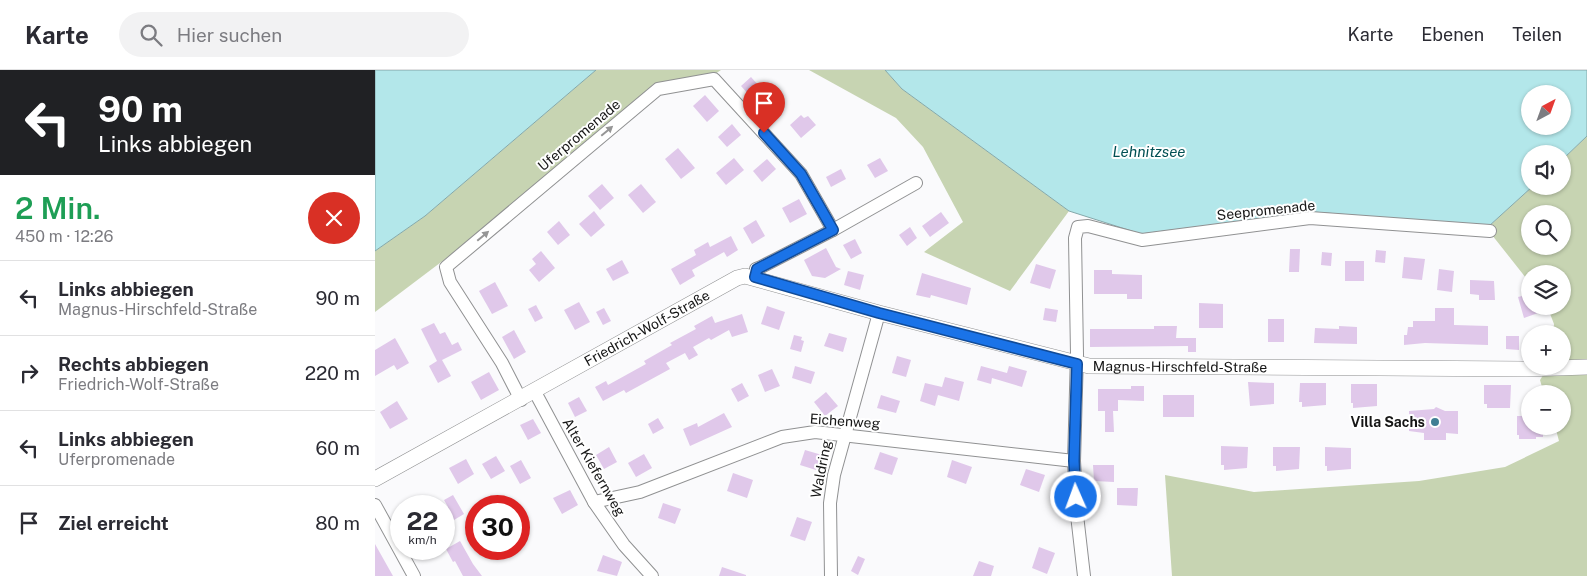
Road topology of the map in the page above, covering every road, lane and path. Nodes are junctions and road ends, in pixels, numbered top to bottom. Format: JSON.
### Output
{"nodes":[{"id":1,"x":916,"y":183,"type":"dead end"},
{"id":2,"x":833,"y":230,"type":"junction"},
{"id":3,"x":1490,"y":231,"type":"dead end"},
{"id":4,"x":755,"y":277,"type":"junction"},
{"id":5,"x":879,"y":313,"type":"junction"},
{"id":6,"x":1077,"y":364,"type":"junction"},
{"id":7,"x":1587,"y":367,"type":"edge"},
{"id":8,"x":535,"y":392,"type":"junction"},
{"id":9,"x":521,"y":400,"type":"junction"},
{"id":10,"x":844,"y":434,"type":"junction"},
{"id":11,"x":1074,"y":461,"type":"junction"},
{"id":12,"x":375,"y":479,"type":"edge"},
{"id":13,"x":594,"y":502,"type":"junction"},
{"id":14,"x":375,"y":505,"type":"edge"},
{"id":15,"x":414,"y":576,"type":"edge"},
{"id":16,"x":652,"y":576,"type":"edge"},
{"id":17,"x":831,"y":576,"type":"edge"},
{"id":18,"x":1084,"y":576,"type":"edge"}],
"edges":[{"from":1,"to":2,"type":"street"},
{"from":2,"to":4,"type":"street"},
{"from":9,"to":2,"type":"street","name":"Uferpromenade","one_way":true},
{"from":3,"to":6,"type":"street","name":"Seepromenade"},
{"from":4,"to":5,"type":"street","name":"Magnus-Hirschfeld-Straße"},
{"from":4,"to":8,"type":"street","name":"Friedrich-Wolf-Straße"},
{"from":5,"to":6,"type":"street","name":"Magnus-Hirschfeld-Straße"},
{"from":5,"to":10,"type":"street","name":"Waldring"},
{"from":6,"to":7,"type":"street","name":"Magnus-Hirschfeld-Straße"},
{"from":6,"to":11,"type":"street"},
{"from":8,"to":9,"type":"street","name":"Friedrich-Wolf-Straße"},
{"from":8,"to":13,"type":"street","name":"Alter Kiefernweg"},
{"from":9,"to":12,"type":"street","name":"Friedrich-Wolf-Straße"},
{"from":10,"to":11,"type":"street","name":"Eichenweg"},
{"from":10,"to":13,"type":"street","name":"Eichenweg"},
{"from":10,"to":17,"type":"street","name":"Waldring"},
{"from":11,"to":18,"type":"street"},
{"from":13,"to":16,"type":"street","name":"Alter Kiefernweg"},
{"from":14,"to":15,"type":"street"}]}
